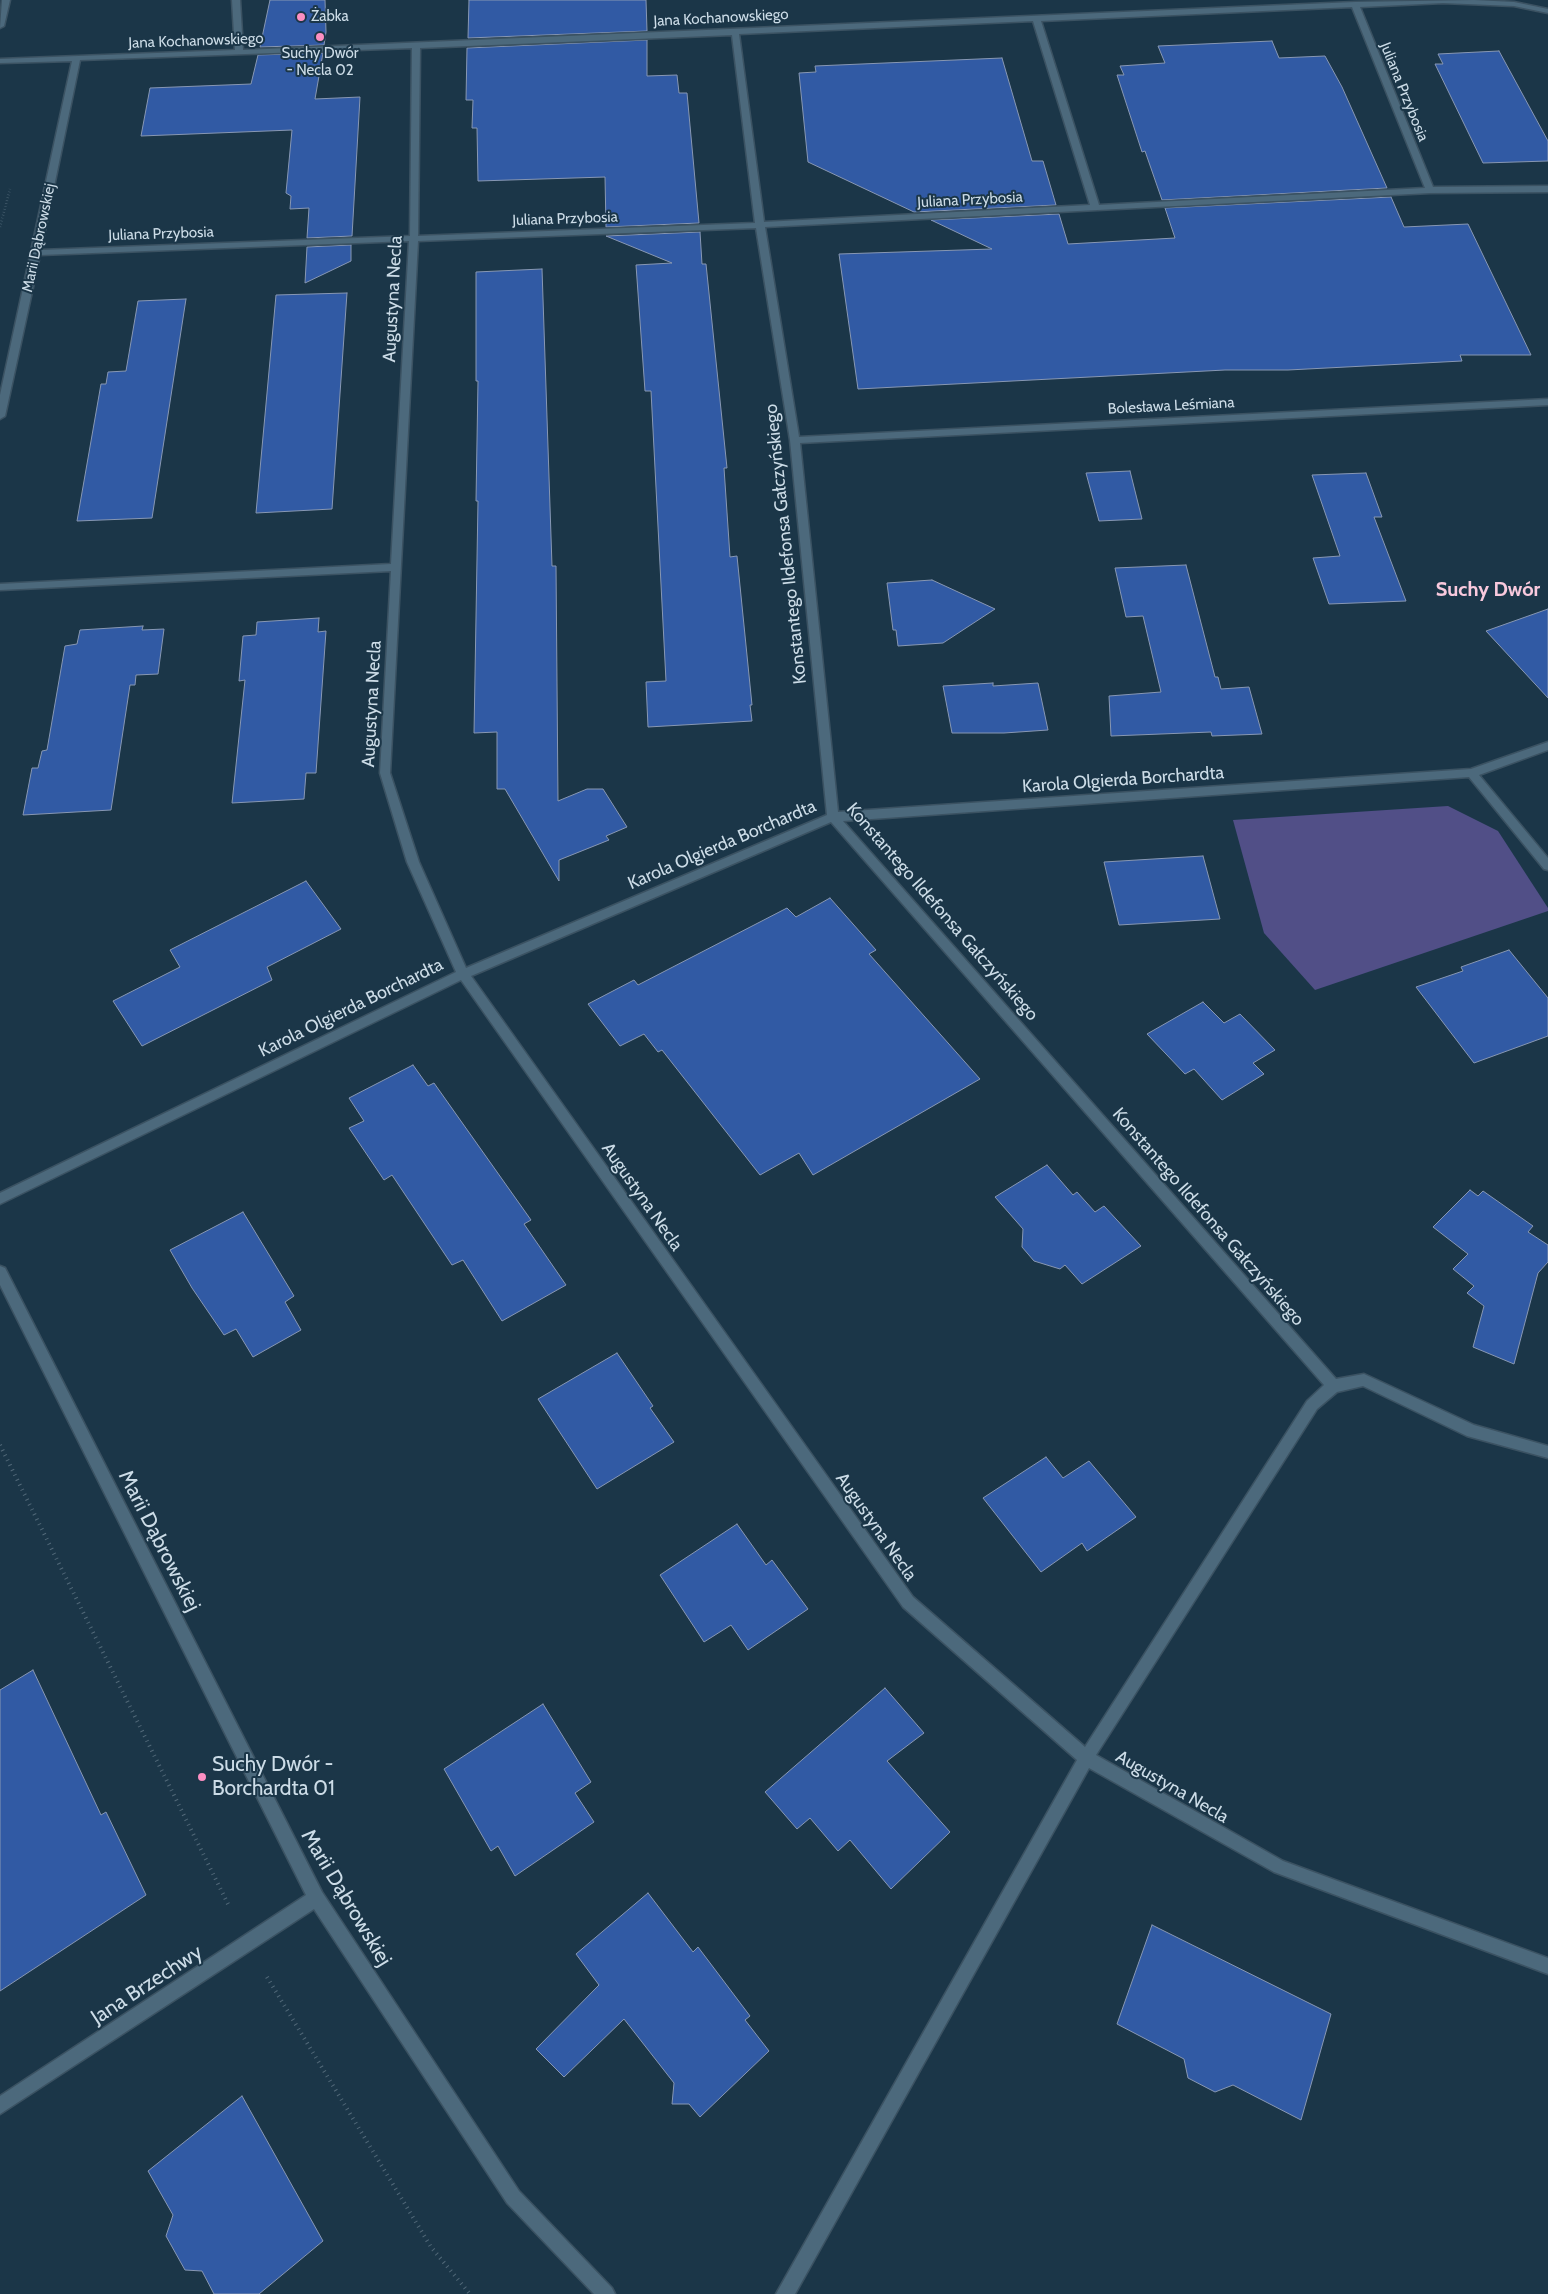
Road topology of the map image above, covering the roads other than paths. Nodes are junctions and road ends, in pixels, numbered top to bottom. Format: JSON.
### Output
{"nodes":[{"id":1,"x":6,"y":0,"type":"edge"},
{"id":2,"x":236,"y":0,"type":"edge"},
{"id":3,"x":1442,"y":0,"type":"edge"},
{"id":4,"x":1355,"y":4,"type":"junction"},
{"id":5,"x":1548,"y":10,"type":"edge"},
{"id":6,"x":1036,"y":18,"type":"junction"},
{"id":7,"x":0,"y":26,"type":"edge"},
{"id":8,"x":735,"y":32,"type":"junction"},
{"id":9,"x":416,"y":46,"type":"junction"},
{"id":10,"x":239,"y":53,"type":"junction"},
{"id":11,"x":76,"y":59,"type":"junction"},
{"id":12,"x":0,"y":61,"type":"edge"},
{"id":13,"x":1548,"y":189,"type":"edge"},
{"id":14,"x":1430,"y":190,"type":"junction"},
{"id":15,"x":1095,"y":207,"type":"junction"},
{"id":16,"x":760,"y":225,"type":"junction"},
{"id":17,"x":414,"y":238,"type":"junction"},
{"id":18,"x":36,"y":253,"type":"junction"},
{"id":19,"x":1548,"y":402,"type":"edge"},
{"id":20,"x":0,"y":416,"type":"edge"},
{"id":21,"x":795,"y":440,"type":"junction"},
{"id":22,"x":397,"y":567,"type":"junction"},
{"id":23,"x":0,"y":587,"type":"edge"},
{"id":24,"x":1548,"y":746,"type":"edge"},
{"id":25,"x":1472,"y":773,"type":"junction"},
{"id":26,"x":833,"y":817,"type":"junction"},
{"id":27,"x":1548,"y":866,"type":"edge"},
{"id":28,"x":463,"y":974,"type":"junction"},
{"id":29,"x":0,"y":1199,"type":"edge"},
{"id":30,"x":0,"y":1272,"type":"edge"},
{"id":31,"x":1333,"y":1386,"type":"junction"},
{"id":32,"x":1548,"y":1452,"type":"edge"},
{"id":33,"x":1086,"y":1758,"type":"junction"},
{"id":34,"x":316,"y":1898,"type":"junction"},
{"id":35,"x":1548,"y":1966,"type":"edge"},
{"id":36,"x":0,"y":2106,"type":"edge"},
{"id":37,"x":606,"y":2294,"type":"edge"},
{"id":38,"x":785,"y":2294,"type":"edge"}],
"edges":[{"from":1,"to":7,"type":"street"},
{"from":2,"to":10,"type":"street"},
{"from":3,"to":4,"type":"street","name":"Jana Kochanowskiego"},
{"from":3,"to":5,"type":"street","name":"Jana Kochanowskiego"},
{"from":4,"to":6,"type":"street","name":"Jana Kochanowskiego"},
{"from":4,"to":14,"type":"street","name":"Juliana Przybosia"},
{"from":6,"to":8,"type":"street","name":"Jana Kochanowskiego"},
{"from":6,"to":15,"type":"street"},
{"from":8,"to":9,"type":"street","name":"Jana Kochanowskiego"},
{"from":8,"to":16,"type":"street","name":"Konstantego Ildefonsa Gałczyńskiego"},
{"from":9,"to":10,"type":"street","name":"Jana Kochanowskiego"},
{"from":9,"to":17,"type":"street","name":"Augustyna Necla"},
{"from":10,"to":11,"type":"street","name":"Jana Kochanowskiego"},
{"from":11,"to":12,"type":"street","name":"Jana Kochanowskiego"},
{"from":11,"to":18,"type":"street","name":"Marii Dąbrowskiej"},
{"from":13,"to":14,"type":"street","name":"Juliana Przybosia"},
{"from":14,"to":15,"type":"street","name":"Juliana Przybosia"},
{"from":15,"to":16,"type":"street","name":"Juliana Przybosia"},
{"from":16,"to":17,"type":"street","name":"Juliana Przybosia"},
{"from":16,"to":21,"type":"street","name":"Konstantego Ildefonsa Gałczyńskiego"},
{"from":17,"to":18,"type":"street","name":"Juliana Przybosia"},
{"from":17,"to":22,"type":"street","name":"Augustyna Necla"},
{"from":18,"to":20,"type":"street","name":"Marii Dąbrowskiej"},
{"from":19,"to":21,"type":"street","name":"Bolesława Leśmiana"},
{"from":21,"to":26,"type":"street","name":"Konstantego Ildefonsa Gałczyńskiego"},
{"from":22,"to":23,"type":"street"},
{"from":22,"to":28,"type":"street","name":"Augustyna Necla"},
{"from":24,"to":25,"type":"street","name":"Karola Olgierda Borchardta"},
{"from":25,"to":26,"type":"street","name":"Karola Olgierda Borchardta"},
{"from":25,"to":27,"type":"street"},
{"from":26,"to":28,"type":"street","name":"Karola Olgierda Borchardta"},
{"from":26,"to":31,"type":"street","name":"Konstantego Ildefonsa Gałczyńskiego"},
{"from":28,"to":29,"type":"street","name":"Karola Olgierda Borchardta"},
{"from":28,"to":33,"type":"street","name":"Augustyna Necla"},
{"from":30,"to":34,"type":"street","name":"Marii Dąbrowskiej"},
{"from":31,"to":32,"type":"street"},
{"from":31,"to":33,"type":"street"},
{"from":33,"to":35,"type":"street","name":"Augustyna Necla"},
{"from":33,"to":38,"type":"street"},
{"from":34,"to":36,"type":"street","name":"Jana Brzechwy"},
{"from":34,"to":37,"type":"street","name":"Marii Dąbrowskiej"}]}
